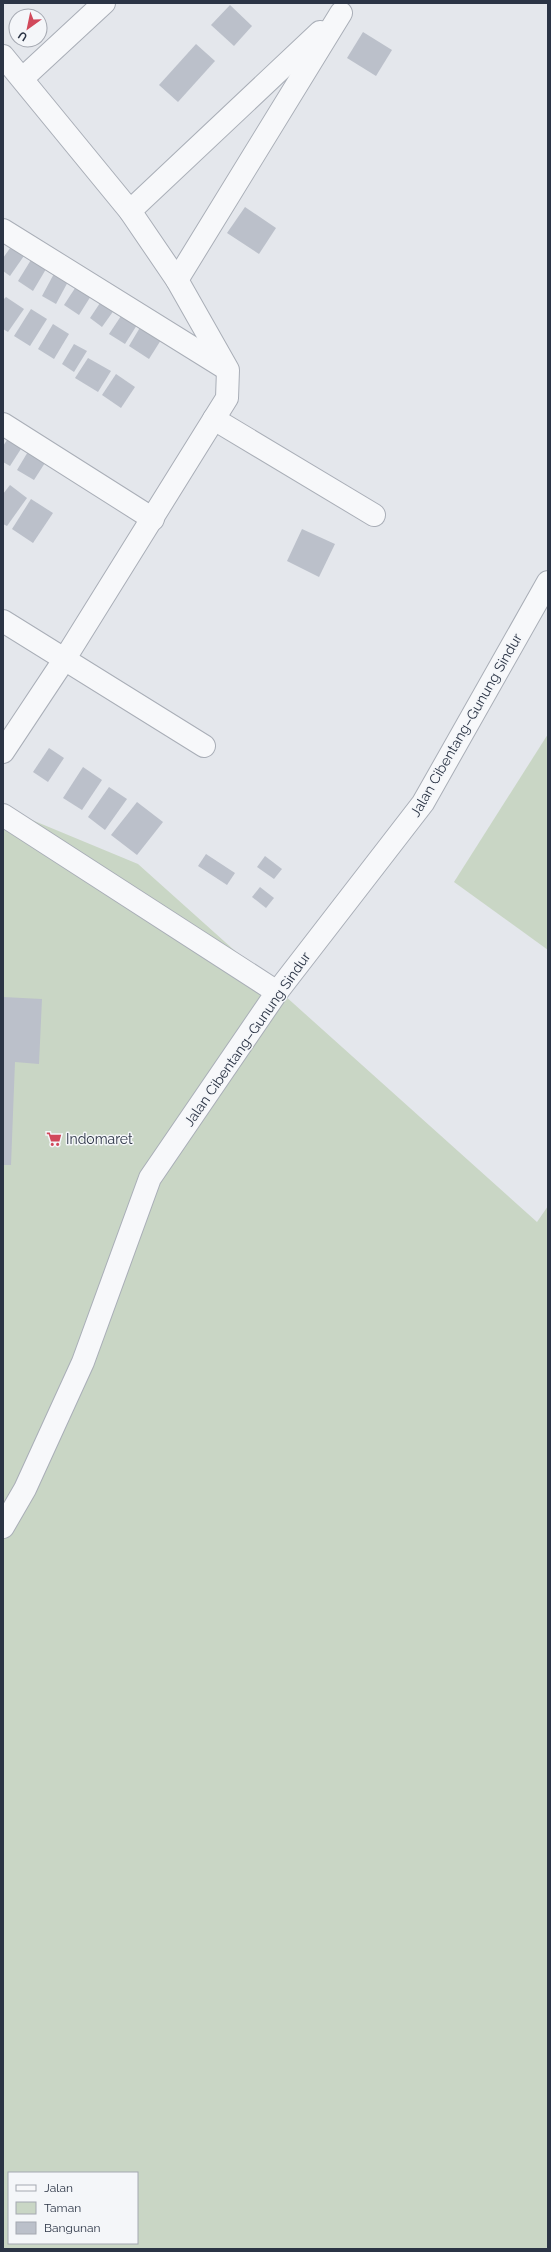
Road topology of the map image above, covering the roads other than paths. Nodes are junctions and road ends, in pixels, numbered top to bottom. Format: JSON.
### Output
{"nodes":[{"id":1,"x":104,"y":3,"type":"edge"},
{"id":2,"x":346,"y":8,"type":"edge"},
{"id":3,"x":3,"y":56,"type":"edge"},
{"id":4,"x":23,"y":78,"type":"junction"},
{"id":5,"x":130,"y":211,"type":"junction"},
{"id":6,"x":3,"y":230,"type":"edge"},
{"id":7,"x":177,"y":280,"type":"junction"},
{"id":8,"x":228,"y":370,"type":"junction"},
{"id":9,"x":214,"y":419,"type":"junction"},
{"id":10,"x":3,"y":424,"type":"edge"},
{"id":11,"x":374,"y":515,"type":"dead end"},
{"id":12,"x":153,"y":519,"type":"junction"},
{"id":13,"x":548,"y":582,"type":"edge"},
{"id":14,"x":3,"y":621,"type":"edge"},
{"id":15,"x":64,"y":660,"type":"junction"},
{"id":16,"x":204,"y":746,"type":"dead end"},
{"id":17,"x":3,"y":752,"type":"edge"},
{"id":18,"x":3,"y":815,"type":"edge"},
{"id":19,"x":277,"y":992,"type":"junction"},
{"id":20,"x":3,"y":1527,"type":"edge"}],
"edges":[{"from":1,"to":4,"type":"street"},
{"from":2,"to":5,"type":"street"},
{"from":2,"to":7,"type":"street"},
{"from":3,"to":4,"type":"street"},
{"from":4,"to":5,"type":"street"},
{"from":5,"to":7,"type":"street"},
{"from":6,"to":8,"type":"street"},
{"from":7,"to":8,"type":"street"},
{"from":8,"to":9,"type":"street"},
{"from":9,"to":11,"type":"street"},
{"from":9,"to":12,"type":"street"},
{"from":10,"to":12,"type":"street"},
{"from":12,"to":15,"type":"street"},
{"from":13,"to":19,"type":"street","name":"Jalan Cibentang–Gunung Sindur"},
{"from":14,"to":15,"type":"street"},
{"from":15,"to":16,"type":"street"},
{"from":15,"to":17,"type":"street"},
{"from":18,"to":19,"type":"street"},
{"from":19,"to":20,"type":"street","name":"Jalan Cibentang–Gunung Sindur"}]}
